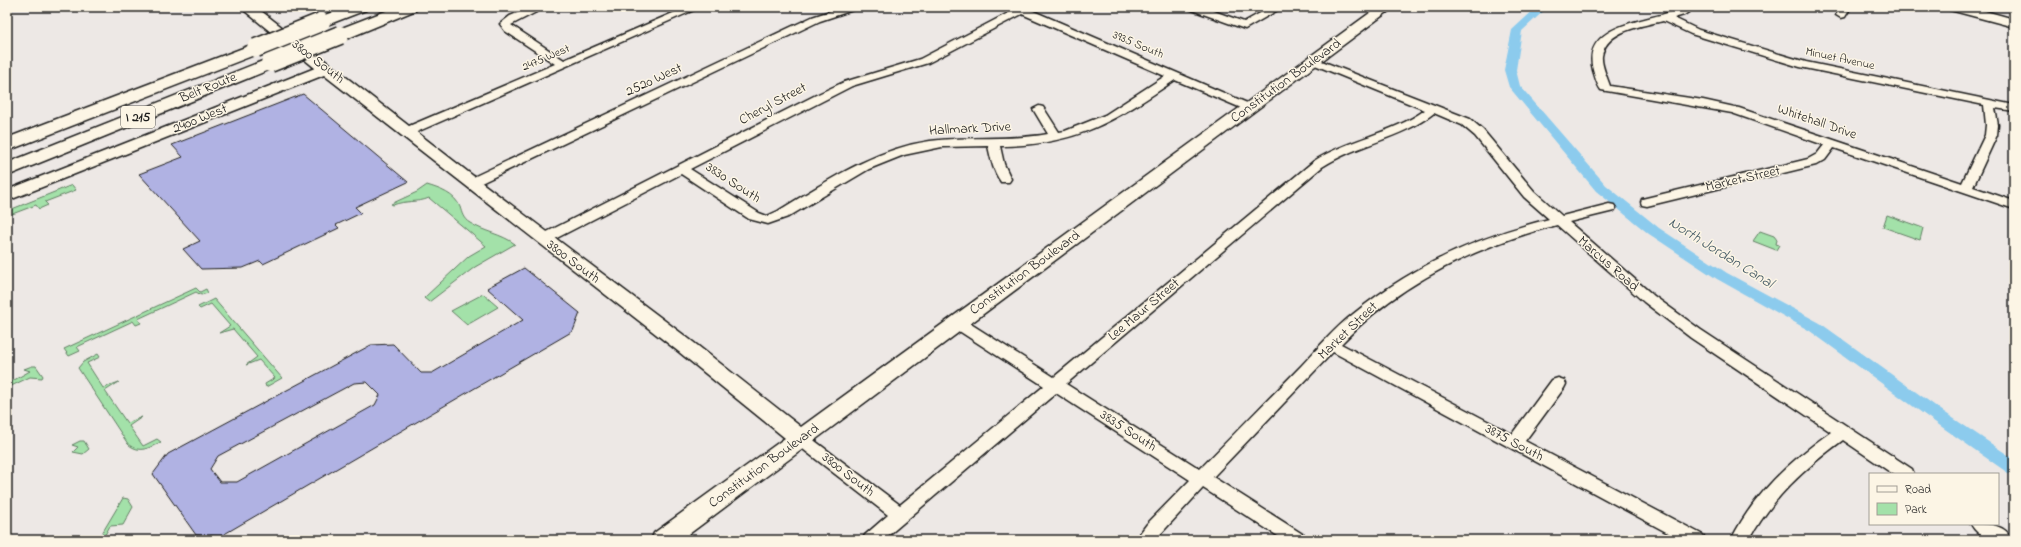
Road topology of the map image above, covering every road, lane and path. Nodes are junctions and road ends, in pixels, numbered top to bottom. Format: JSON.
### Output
{"nodes":[{"id":1,"x":247,"y":7,"type":"edge"},
{"id":2,"x":360,"y":7,"type":"edge"},
{"id":3,"x":410,"y":7,"type":"edge"},
{"id":4,"x":541,"y":7,"type":"edge"},
{"id":5,"x":696,"y":7,"type":"edge"},
{"id":6,"x":852,"y":7,"type":"edge"},
{"id":7,"x":1193,"y":7,"type":"edge"},
{"id":8,"x":1278,"y":7,"type":"edge"},
{"id":9,"x":1388,"y":7,"type":"edge"},
{"id":10,"x":1691,"y":7,"type":"edge"},
{"id":11,"x":1019,"y":8,"type":"edge"},
{"id":12,"x":1963,"y":8,"type":"edge"},
{"id":13,"x":1666,"y":18,"type":"junction"},
{"id":14,"x":2014,"y":23,"type":"edge"},
{"id":15,"x":1314,"y":61,"type":"junction"},
{"id":16,"x":564,"y":64,"type":"junction"},
{"id":17,"x":326,"y":69,"type":"junction"},
{"id":18,"x":1174,"y":75,"type":"junction"},
{"id":19,"x":1989,"y":103,"type":"junction"},
{"id":20,"x":1250,"y":108,"type":"junction"},
{"id":21,"x":1434,"y":108,"type":"junction"},
{"id":22,"x":2014,"y":108,"type":"edge"},
{"id":23,"x":1040,"y":109,"type":"dead end"},
{"id":24,"x":406,"y":132,"type":"junction"},
{"id":25,"x":1056,"y":137,"type":"junction"},
{"id":26,"x":993,"y":142,"type":"junction"},
{"id":27,"x":1832,"y":143,"type":"junction"},
{"id":28,"x":7,"y":145,"type":"edge"},
{"id":29,"x":682,"y":169,"type":"junction"},
{"id":30,"x":7,"y":170,"type":"edge"},
{"id":31,"x":1005,"y":179,"type":"dead end"},
{"id":32,"x":471,"y":183,"type":"junction"},
{"id":33,"x":1966,"y":189,"type":"junction"},
{"id":34,"x":7,"y":196,"type":"edge"},
{"id":35,"x":1647,"y":202,"type":"dead end"},
{"id":36,"x":2014,"y":205,"type":"edge"},
{"id":37,"x":1609,"y":208,"type":"dead end"},
{"id":38,"x":768,"y":220,"type":"joint"},
{"id":39,"x":1560,"y":221,"type":"junction"},
{"id":40,"x":544,"y":239,"type":"junction"},
{"id":41,"x":958,"y":323,"type":"junction"},
{"id":42,"x":1331,"y":346,"type":"junction"},
{"id":43,"x":1558,"y":384,"type":"dead end"},
{"id":44,"x":1055,"y":385,"type":"junction"},
{"id":45,"x":1843,"y":432,"type":"junction"},
{"id":46,"x":801,"y":439,"type":"junction"},
{"id":47,"x":1515,"y":443,"type":"junction"},
{"id":48,"x":1904,"y":473,"type":"edge"},
{"id":49,"x":1202,"y":478,"type":"junction"},
{"id":50,"x":900,"y":515,"type":"junction"},
{"id":51,"x":1982,"y":525,"type":"edge"},
{"id":52,"x":663,"y":540,"type":"edge"},
{"id":53,"x":871,"y":540,"type":"edge"},
{"id":54,"x":1144,"y":540,"type":"edge"},
{"id":55,"x":1298,"y":540,"type":"edge"},
{"id":56,"x":1697,"y":540,"type":"edge"},
{"id":57,"x":1740,"y":540,"type":"edge"},
{"id":58,"x":2004,"y":540,"type":"edge"}],
"edges":[{"from":1,"to":17,"type":"street","name":"3800 South"},
{"from":2,"to":28,"type":"highway","name":"Belt Route","number":"I 215","bridge":true},
{"from":3,"to":30,"type":"highway","name":"Belt Route","number":"I 215","bridge":true},
{"from":4,"to":16,"type":"street"},
{"from":5,"to":16,"type":"street","name":"2475 West"},
{"from":6,"to":32,"type":"street","name":"2520 West"},
{"from":7,"to":8,"type":"street"},
{"from":9,"to":15,"type":"street","name":"Constitution Boulevard"},
{"from":10,"to":13,"type":"street"},
{"from":11,"to":18,"type":"street","name":"3935 South"},
{"from":11,"to":29,"type":"street","name":"Cheryl Street"},
{"from":12,"to":14,"type":"street"},
{"from":13,"to":19,"type":"street","name":"Minuet Avenue"},
{"from":13,"to":27,"type":"street","name":"Whitehall Drive"},
{"from":15,"to":20,"type":"street","name":"Constitution Boulevard"},
{"from":15,"to":21,"type":"street","name":"Marcus Road"},
{"from":16,"to":24,"type":"street","name":"2475 West"},
{"from":17,"to":24,"type":"street","name":"3800 South"},
{"from":17,"to":34,"type":"street","name":"2400 West"},
{"from":18,"to":20,"type":"street","name":"3935 South"},
{"from":18,"to":25,"type":"street","name":"Hallmark Drive"},
{"from":19,"to":22,"type":"street","name":"Minuet Avenue"},
{"from":19,"to":33,"type":"street"},
{"from":20,"to":41,"type":"street","name":"Constitution Boulevard"},
{"from":21,"to":39,"type":"street","name":"Marcus Road"},
{"from":21,"to":44,"type":"street","name":"Lee Maur Street"},
{"from":23,"to":25,"type":"street"},
{"from":24,"to":32,"type":"street","name":"3800 South"},
{"from":25,"to":26,"type":"street","name":"Hallmark Drive"},
{"from":26,"to":31,"type":"street"},
{"from":26,"to":38,"type":"street","name":"Hallmark Drive"},
{"from":27,"to":33,"type":"street","name":"Whitehall Drive"},
{"from":27,"to":35,"type":"street","name":"Market Street"},
{"from":29,"to":38,"type":"street","name":"3830 South"},
{"from":29,"to":40,"type":"street","name":"Cheryl Street"},
{"from":32,"to":40,"type":"street","name":"3800 South"},
{"from":33,"to":36,"type":"street","name":"Whitehall Drive"},
{"from":37,"to":39,"type":"street","name":"Market Street"},
{"from":39,"to":42,"type":"street","name":"Market Street"},
{"from":39,"to":45,"type":"street","name":"Marcus Road"},
{"from":40,"to":46,"type":"street","name":"3800 South"},
{"from":41,"to":44,"type":"street","name":"3835 South"},
{"from":41,"to":46,"type":"street","name":"Constitution Boulevard"},
{"from":42,"to":47,"type":"street","name":"3875 South"},
{"from":42,"to":49,"type":"street","name":"Market Street"},
{"from":43,"to":47,"type":"street"},
{"from":44,"to":49,"type":"street","name":"3835 South"},
{"from":44,"to":50,"type":"street","name":"Lee Maur Street"},
{"from":45,"to":48,"type":"street","name":"Marcus Road"},
{"from":45,"to":57,"type":"street"},
{"from":46,"to":50,"type":"street","name":"3800 South"},
{"from":46,"to":52,"type":"street","name":"Constitution Boulevard"},
{"from":47,"to":56,"type":"street","name":"3875 South"},
{"from":49,"to":54,"type":"street","name":"Market Street"},
{"from":49,"to":55,"type":"street","name":"3835 South"},
{"from":50,"to":53,"type":"street","name":"Lee Maur Street"},
{"from":51,"to":58,"type":"street"}]}
